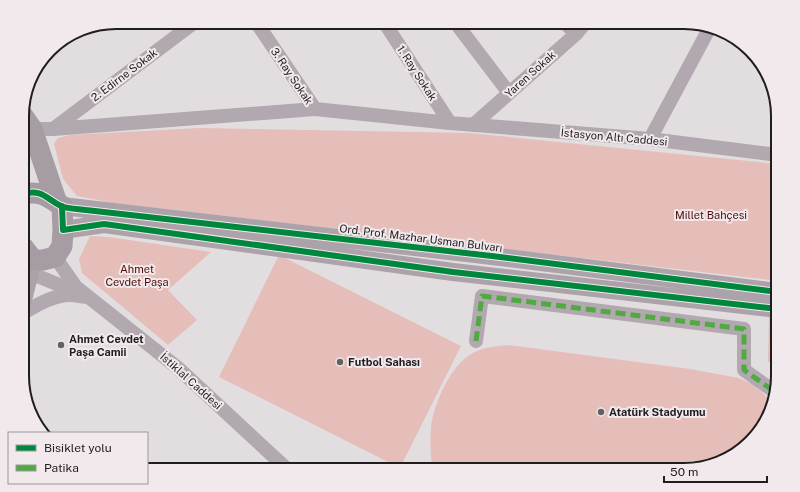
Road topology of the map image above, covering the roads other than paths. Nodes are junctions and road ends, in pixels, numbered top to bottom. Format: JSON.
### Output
{"nodes":[{"id":1,"x":187,"y":29,"type":"edge"},
{"id":2,"x":261,"y":29,"type":"edge"},
{"id":3,"x":389,"y":29,"type":"edge"},
{"id":4,"x":460,"y":29,"type":"edge"},
{"id":5,"x":571,"y":29,"type":"edge"},
{"id":6,"x":580,"y":29,"type":"edge"},
{"id":7,"x":707,"y":32,"type":"edge"},
{"id":8,"x":576,"y":34,"type":"junction"},
{"id":9,"x":509,"y":93,"type":"junction"},
{"id":10,"x":314,"y":109,"type":"junction"},
{"id":11,"x":29,"y":123,"type":"edge"},
{"id":12,"x":450,"y":123,"type":"junction"},
{"id":13,"x":473,"y":125,"type":"junction"},
{"id":14,"x":29,"y":127,"type":"edge"},
{"id":15,"x":53,"y":129,"type":"junction"},
{"id":16,"x":650,"y":139,"type":"junction"},
{"id":17,"x":771,"y":154,"type":"edge"},
{"id":18,"x":29,"y":193,"type":"edge"},
{"id":19,"x":59,"y":205,"type":"junction"},
{"id":20,"x":63,"y":230,"type":"junction"},
{"id":21,"x":54,"y":257,"type":"junction"},
{"id":22,"x":29,"y":268,"type":"edge"},
{"id":23,"x":29,"y":270,"type":"edge"},
{"id":24,"x":771,"y":291,"type":"edge"},
{"id":25,"x":89,"y":297,"type":"junction"},
{"id":26,"x":771,"y":308,"type":"edge"},
{"id":27,"x":29,"y":310,"type":"edge"},
{"id":28,"x":476,"y":341,"type":"dead end"},
{"id":29,"x":770,"y":388,"type":"edge"},
{"id":30,"x":280,"y":463,"type":"edge"}],
"edges":[{"from":1,"to":15,"type":"street","name":"2. Edirne Sokak"},
{"from":2,"to":10,"type":"street","name":"3. Ray Sokak"},
{"from":3,"to":12,"type":"street","name":"1. Ray Sokak"},
{"from":4,"to":9,"type":"street"},
{"from":5,"to":8,"type":"street"},
{"from":6,"to":8,"type":"street","name":"Yaren Sokak"},
{"from":7,"to":16,"type":"street"},
{"from":8,"to":9,"type":"street","name":"Yaren Sokak"},
{"from":9,"to":13,"type":"street","name":"Yaren Sokak"},
{"from":10,"to":12,"type":"street","name":"İstasyon Altı Caddesi"},
{"from":10,"to":15,"type":"street","name":"İstasyon Altı Caddesi"},
{"from":11,"to":15,"type":"street","name":"İstasyon Altı Caddesi"},
{"from":12,"to":13,"type":"street","name":"İstasyon Altı Caddesi"},
{"from":13,"to":16,"type":"street","name":"İstasyon Altı Caddesi"},
{"from":14,"to":19,"type":"highway"},
{"from":16,"to":17,"type":"street","name":"İstasyon Altı Caddesi"},
{"from":18,"to":19,"type":"highway"},
{"from":19,"to":20,"type":"highway"},
{"from":19,"to":24,"type":"main road","name":"Ord. Prof. Mazhar Usman Bulvarı"},
{"from":20,"to":21,"type":"highway"},
{"from":20,"to":26,"type":"main road"},
{"from":21,"to":22,"type":"highway"},
{"from":21,"to":25,"type":"street"},
{"from":23,"to":25,"type":"street"},
{"from":25,"to":27,"type":"street"},
{"from":25,"to":30,"type":"street","name":"İstiklal Caddesi"},
{"from":28,"to":29,"type":"street"}]}
